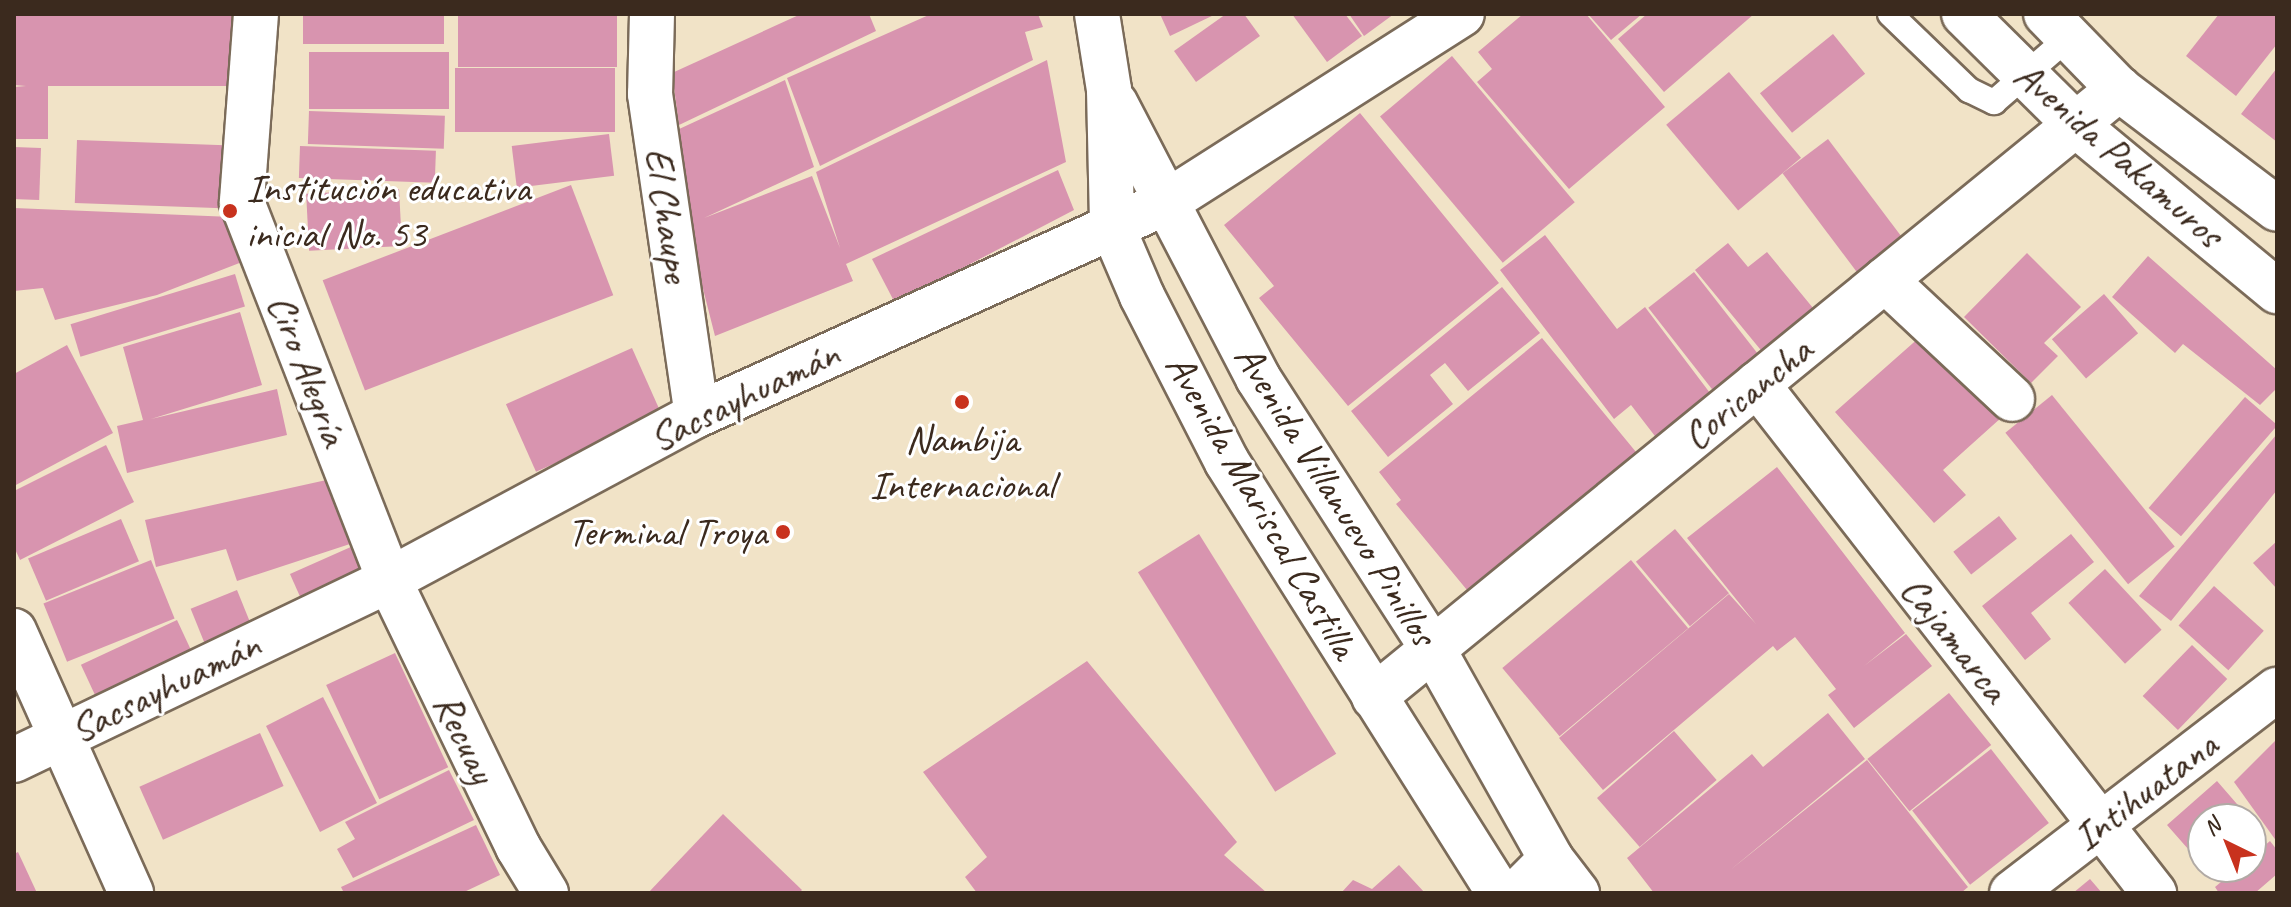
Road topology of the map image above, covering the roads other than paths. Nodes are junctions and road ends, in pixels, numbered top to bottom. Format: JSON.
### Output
{"nodes":[{"id":1,"x":256,"y":14,"type":"edge"},
{"id":2,"x":652,"y":14,"type":"edge"},
{"id":3,"x":1097,"y":14,"type":"edge"},
{"id":4,"x":1462,"y":14,"type":"edge"},
{"id":5,"x":1890,"y":14,"type":"edge"},
{"id":6,"x":1964,"y":14,"type":"edge"},
{"id":7,"x":2057,"y":26,"type":"edge"},
{"id":8,"x":2027,"y":77,"type":"junction"},
{"id":9,"x":2119,"y":89,"type":"junction"},
{"id":10,"x":1109,"y":90,"type":"junction"},
{"id":11,"x":2076,"y":125,"type":"junction"},
{"id":12,"x":1165,"y":203,"type":"junction"},
{"id":13,"x":2277,"y":209,"type":"edge"},
{"id":14,"x":1112,"y":226,"type":"junction"},
{"id":15,"x":1885,"y":280,"type":"junction"},
{"id":16,"x":2277,"y":291,"type":"edge"},
{"id":17,"x":1757,"y":384,"type":"junction"},
{"id":18,"x":2012,"y":399,"type":"dead end"},
{"id":19,"x":697,"y":415,"type":"junction"},
{"id":20,"x":389,"y":580,"type":"junction"},
{"id":21,"x":14,"y":631,"type":"edge"},
{"id":22,"x":1434,"y":651,"type":"junction"},
{"id":23,"x":2277,"y":690,"type":"edge"},
{"id":24,"x":1374,"y":697,"type":"junction"},
{"id":25,"x":59,"y":738,"type":"junction"},
{"id":26,"x":14,"y":760,"type":"edge"},
{"id":27,"x":2100,"y":825,"type":"junction"},
{"id":28,"x":1551,"y":859,"type":"junction"},
{"id":29,"x":131,"y":893,"type":"edge"},
{"id":30,"x":546,"y":893,"type":"edge"},
{"id":31,"x":1499,"y":893,"type":"edge"},
{"id":32,"x":1517,"y":893,"type":"edge"},
{"id":33,"x":1577,"y":893,"type":"edge"},
{"id":34,"x":2012,"y":893,"type":"edge"},
{"id":35,"x":2154,"y":893,"type":"edge"}],
"edges":[{"from":1,"to":20,"type":"main road","name":"Ciro Alegría"},
{"from":2,"to":19,"type":"main road","name":"El Chaupe"},
{"from":3,"to":10,"type":"main road"},
{"from":4,"to":12,"type":"main road","name":"Sacsayhuamán"},
{"from":5,"to":8,"type":"lane"},
{"from":6,"to":8,"type":"main road","name":"Avenida Pakamuros"},
{"from":7,"to":8,"type":"lane"},
{"from":7,"to":9,"type":"main road","name":"Avenida Pakamuros"},
{"from":8,"to":11,"type":"main road","name":"Avenida Pakamuros"},
{"from":9,"to":11,"type":"main road","name":"Coricancha"},
{"from":9,"to":13,"type":"main road","name":"Avenida Pakamuros"},
{"from":10,"to":12,"type":"main road","name":"Avenida Villanuevo Pinillos"},
{"from":10,"to":14,"type":"main road","name":"Avenida Mariscal Castilla"},
{"from":11,"to":15,"type":"main road","name":"Coricancha"},
{"from":11,"to":16,"type":"main road","name":"Avenida Pakamuros"},
{"from":12,"to":14,"type":"main road","name":"Sacsayhuamán"},
{"from":12,"to":22,"type":"main road","name":"Avenida Villanuevo Pinillos"},
{"from":14,"to":19,"type":"main road","name":"Sacsayhuamán"},
{"from":14,"to":24,"type":"main road","name":"Avenida Mariscal Castilla"},
{"from":15,"to":17,"type":"main road","name":"Coricancha"},
{"from":15,"to":18,"type":"main road"},
{"from":17,"to":22,"type":"main road","name":"Coricancha"},
{"from":17,"to":27,"type":"main road","name":"Cajamarca"},
{"from":19,"to":20,"type":"main road","name":"Sacsayhuamán"},
{"from":20,"to":25,"type":"main road","name":"Sacsayhuamán"},
{"from":20,"to":30,"type":"main road","name":"Recuay"},
{"from":21,"to":25,"type":"main road"},
{"from":22,"to":24,"type":"main road","name":"Coricancha"},
{"from":22,"to":28,"type":"main road","name":"Avenida Villanuevo Pinillos"},
{"from":23,"to":27,"type":"main road","name":"Intihuatana"},
{"from":24,"to":31,"type":"main road","name":"Avenida Mariscal Castilla"},
{"from":25,"to":26,"type":"main road","name":"Sacsayhuamán"},
{"from":25,"to":29,"type":"main road"},
{"from":27,"to":34,"type":"main road","name":"Intihuatana"},
{"from":27,"to":35,"type":"main road","name":"Cajamarca"},
{"from":28,"to":32,"type":"main road"},
{"from":28,"to":33,"type":"main road","name":"Avenida Villanuevo Pinillos"}]}
